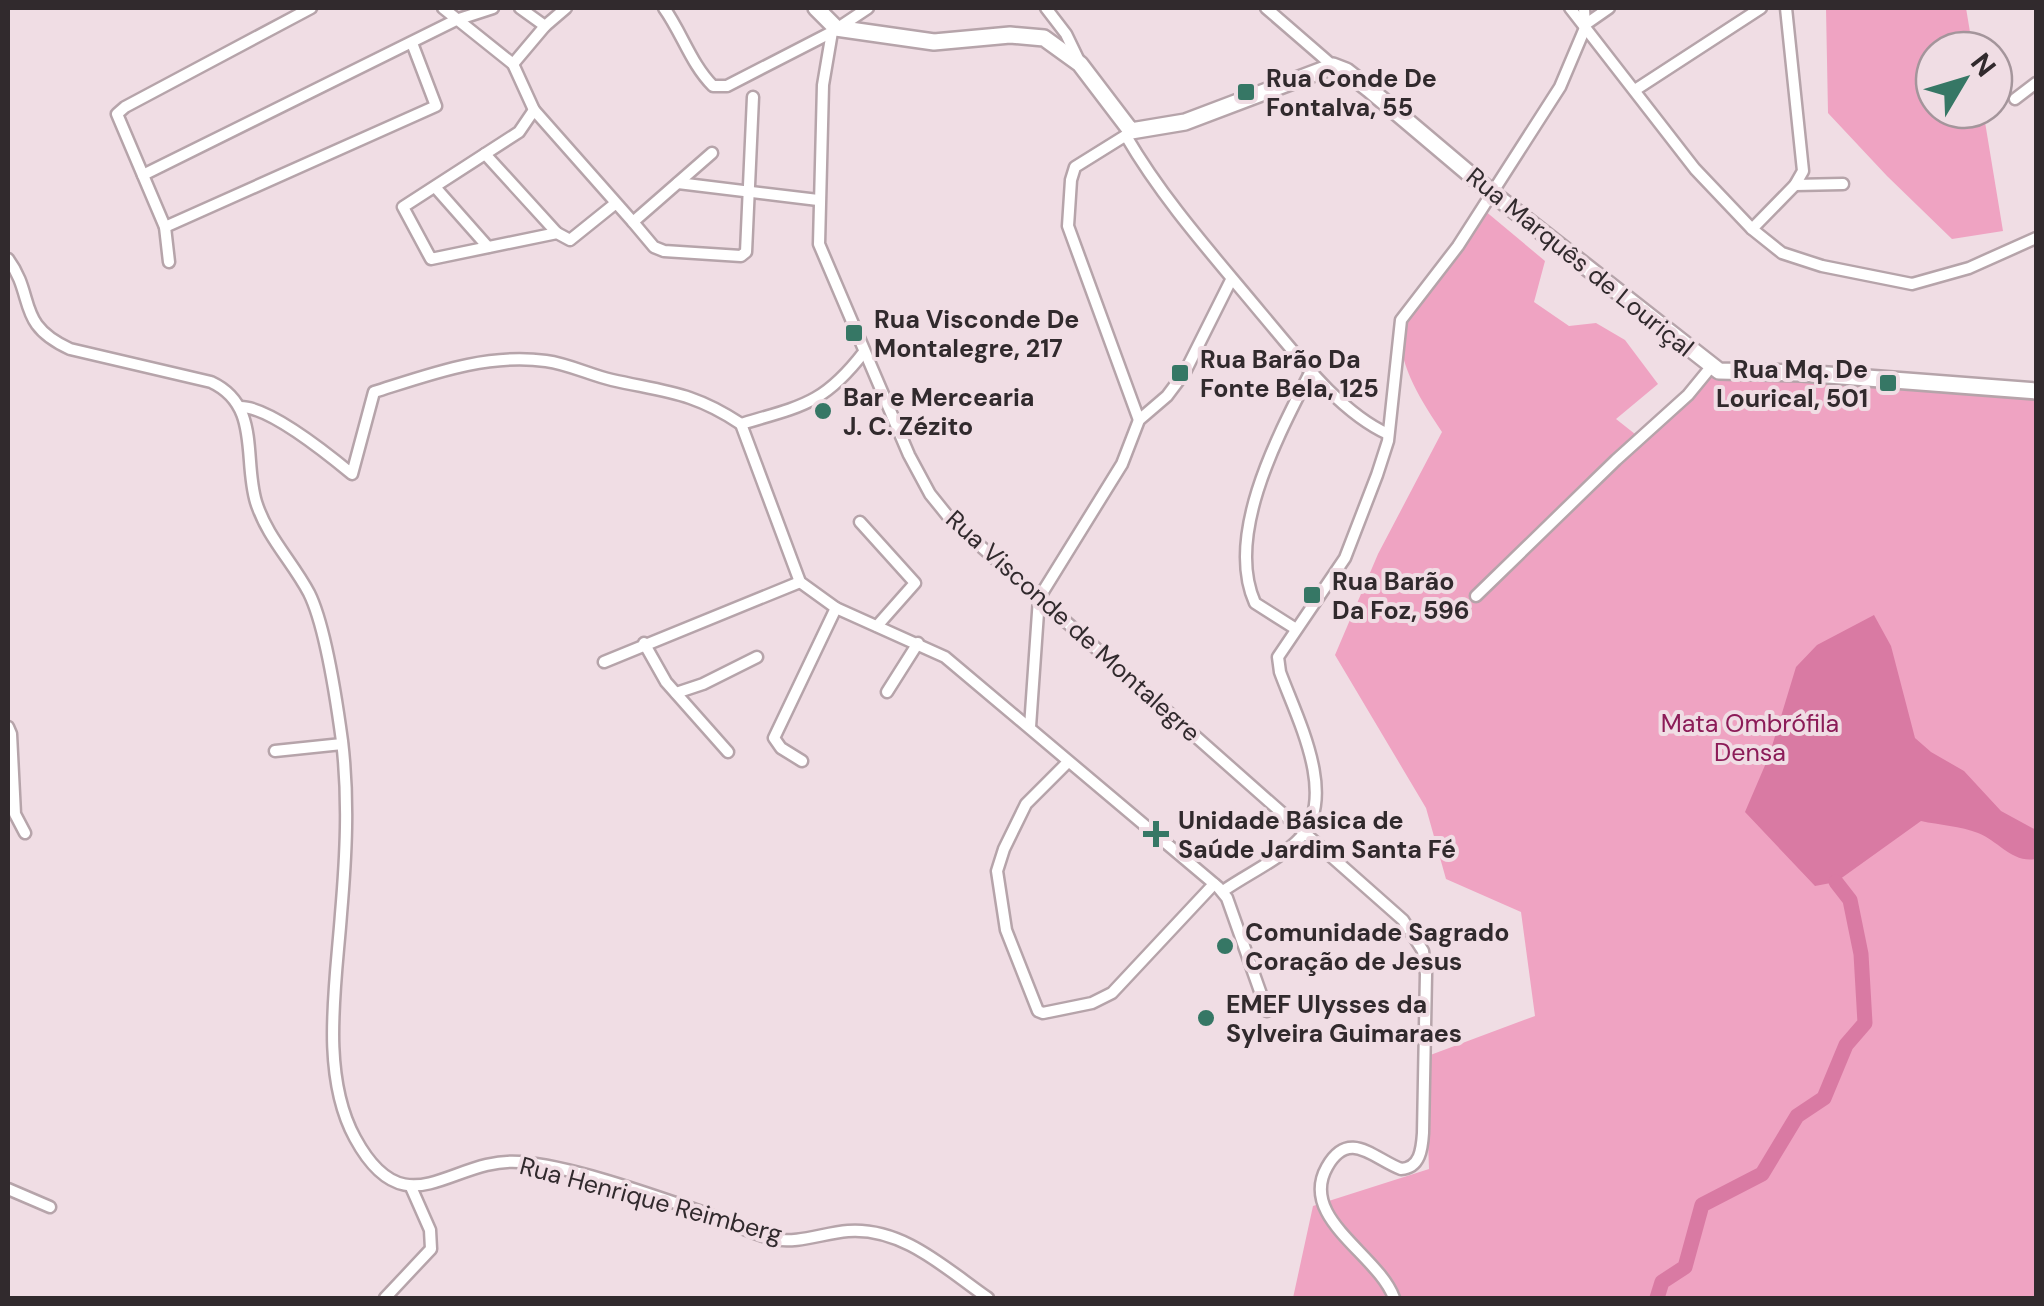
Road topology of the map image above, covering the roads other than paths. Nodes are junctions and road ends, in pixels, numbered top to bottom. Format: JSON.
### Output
{"nodes":[{"id":1,"x":312,"y":8,"type":"edge"},
{"id":2,"x":443,"y":8,"type":"edge"},
{"id":3,"x":493,"y":8,"type":"edge"},
{"id":4,"x":520,"y":8,"type":"edge"},
{"id":5,"x":566,"y":8,"type":"edge"},
{"id":6,"x":664,"y":8,"type":"edge"},
{"id":7,"x":816,"y":8,"type":"edge"},
{"id":8,"x":868,"y":8,"type":"edge"},
{"id":9,"x":1046,"y":8,"type":"edge"},
{"id":10,"x":1266,"y":8,"type":"edge"},
{"id":11,"x":1570,"y":8,"type":"edge"},
{"id":12,"x":1584,"y":8,"type":"edge"},
{"id":13,"x":1609,"y":8,"type":"edge"},
{"id":14,"x":1760,"y":8,"type":"edge"},
{"id":15,"x":1786,"y":8,"type":"edge"},
{"id":16,"x":456,"y":20,"type":"junction"},
{"id":17,"x":546,"y":26,"type":"junction"},
{"id":18,"x":1585,"y":26,"type":"junction"},
{"id":19,"x":834,"y":30,"type":"junction"},
{"id":20,"x":412,"y":42,"type":"junction"},
{"id":21,"x":1597,"y":42,"type":"junction"},
{"id":22,"x":1577,"y":50,"type":"junction"},
{"id":23,"x":513,"y":64,"type":"junction"},
{"id":24,"x":1080,"y":64,"type":"junction"},
{"id":25,"x":1333,"y":66,"type":"junction"},
{"id":26,"x":2036,"y":83,"type":"edge"},
{"id":27,"x":1635,"y":90,"type":"junction"},
{"id":28,"x":753,"y":97,"type":"dead end"},
{"id":29,"x":2015,"y":99,"type":"dead end"},
{"id":30,"x":534,"y":110,"type":"junction"},
{"id":31,"x":1128,"y":134,"type":"junction"},
{"id":32,"x":485,"y":154,"type":"junction"},
{"id":33,"x":712,"y":154,"type":"dead end"},
{"id":34,"x":143,"y":175,"type":"junction"},
{"id":35,"x":678,"y":183,"type":"junction"},
{"id":36,"x":1844,"y":184,"type":"dead end"},
{"id":37,"x":1796,"y":185,"type":"junction"},
{"id":38,"x":434,"y":187,"type":"junction"},
{"id":39,"x":749,"y":191,"type":"junction"},
{"id":40,"x":1492,"y":192,"type":"junction"},
{"id":41,"x":818,"y":200,"type":"junction"},
{"id":42,"x":616,"y":203,"type":"junction"},
{"id":43,"x":633,"y":222,"type":"junction"},
{"id":44,"x":165,"y":227,"type":"junction"},
{"id":45,"x":1752,"y":229,"type":"junction"},
{"id":46,"x":557,"y":233,"type":"junction"},
{"id":47,"x":2036,"y":238,"type":"edge"},
{"id":48,"x":488,"y":247,"type":"junction"},
{"id":49,"x":8,"y":259,"type":"edge"},
{"id":50,"x":169,"y":262,"type":"dead end"},
{"id":51,"x":1231,"y":280,"type":"junction"},
{"id":52,"x":864,"y":352,"type":"junction"},
{"id":53,"x":1711,"y":367,"type":"junction"},
{"id":54,"x":1311,"y":371,"type":"junction"},
{"id":55,"x":2036,"y":391,"type":"edge"},
{"id":56,"x":240,"y":407,"type":"junction"},
{"id":57,"x":1139,"y":420,"type":"junction"},
{"id":58,"x":741,"y":424,"type":"junction"},
{"id":59,"x":1388,"y":434,"type":"junction"},
{"id":60,"x":860,"y":522,"type":"dead end"},
{"id":61,"x":800,"y":582,"type":"junction"},
{"id":62,"x":1476,"y":596,"type":"dead end"},
{"id":63,"x":1039,"y":598,"type":"junction"},
{"id":64,"x":836,"y":608,"type":"junction"},
{"id":65,"x":877,"y":626,"type":"junction"},
{"id":66,"x":1296,"y":629,"type":"junction"},
{"id":67,"x":918,"y":643,"type":"junction"},
{"id":68,"x":644,"y":644,"type":"junction"},
{"id":69,"x":757,"y":657,"type":"dead end"},
{"id":70,"x":604,"y":662,"type":"dead end"},
{"id":71,"x":886,"y":692,"type":"dead end"},
{"id":72,"x":676,"y":693,"type":"junction"},
{"id":73,"x":8,"y":727,"type":"edge"},
{"id":74,"x":1030,"y":727,"type":"junction"},
{"id":75,"x":342,"y":744,"type":"junction"},
{"id":76,"x":275,"y":751,"type":"dead end"},
{"id":77,"x":728,"y":752,"type":"dead end"},
{"id":78,"x":802,"y":762,"type":"dead end"},
{"id":79,"x":1068,"y":762,"type":"junction"},
{"id":80,"x":24,"y":832,"type":"dead end"},
{"id":81,"x":1305,"y":832,"type":"junction"},
{"id":82,"x":1219,"y":887,"type":"junction"},
{"id":83,"x":1266,"y":1011,"type":"dead end"},
{"id":84,"x":411,"y":1186,"type":"junction"},
{"id":85,"x":8,"y":1189,"type":"edge"},
{"id":86,"x":50,"y":1207,"type":"dead end"},
{"id":87,"x":385,"y":1298,"type":"edge"},
{"id":88,"x":988,"y":1298,"type":"edge"},
{"id":89,"x":1394,"y":1298,"type":"edge"}],
"edges":[{"from":1,"to":34,"type":"street"},
{"from":2,"to":16,"type":"street"},
{"from":3,"to":16,"type":"street"},
{"from":4,"to":17,"type":"street"},
{"from":5,"to":17,"type":"street"},
{"from":6,"to":19,"type":"street"},
{"from":7,"to":19,"type":"main road"},
{"from":8,"to":19,"type":"street"},
{"from":9,"to":24,"type":"street"},
{"from":10,"to":25,"type":"street"},
{"from":11,"to":18,"type":"street"},
{"from":12,"to":18,"type":"street"},
{"from":13,"to":18,"type":"street"},
{"from":14,"to":27,"type":"street"},
{"from":15,"to":37,"type":"street"},
{"from":16,"to":20,"type":"street"},
{"from":16,"to":23,"type":"street"},
{"from":17,"to":23,"type":"street"},
{"from":18,"to":21,"type":"street"},
{"from":18,"to":22,"type":"street"},
{"from":19,"to":24,"type":"main road"},
{"from":19,"to":41,"type":"street","name":"Rua Visconde de Montalegre"},
{"from":20,"to":34,"type":"street"},
{"from":20,"to":44,"type":"street"},
{"from":21,"to":22,"type":"street"},
{"from":21,"to":27,"type":"street"},
{"from":22,"to":40,"type":"street"},
{"from":23,"to":30,"type":"street"},
{"from":24,"to":31,"type":"main road"},
{"from":25,"to":31,"type":"main road"},
{"from":25,"to":40,"type":"main road","name":"Rua Marquês de Louriçal"},
{"from":26,"to":29,"type":"street"},
{"from":27,"to":45,"type":"street"},
{"from":28,"to":39,"type":"street"},
{"from":30,"to":32,"type":"street"},
{"from":30,"to":42,"type":"street"},
{"from":31,"to":51,"type":"street"},
{"from":31,"to":57,"type":"street"},
{"from":32,"to":38,"type":"street"},
{"from":32,"to":46,"type":"street"},
{"from":33,"to":35,"type":"street"},
{"from":34,"to":44,"type":"street"},
{"from":35,"to":39,"type":"street"},
{"from":35,"to":43,"type":"street"},
{"from":36,"to":37,"type":"street"},
{"from":37,"to":45,"type":"street"},
{"from":38,"to":48,"type":"street"},
{"from":38,"to":48,"type":"street"},
{"from":39,"to":41,"type":"street"},
{"from":39,"to":43,"type":"street"},
{"from":40,"to":53,"type":"main road","name":"Rua Marquês de Louriçal"},
{"from":40,"to":59,"type":"street"},
{"from":41,"to":52,"type":"street","name":"Rua Visconde de Montalegre"},
{"from":42,"to":43,"type":"street"},
{"from":42,"to":46,"type":"street"},
{"from":44,"to":50,"type":"street"},
{"from":45,"to":47,"type":"street"},
{"from":46,"to":48,"type":"street"},
{"from":49,"to":56,"type":"street"},
{"from":51,"to":54,"type":"street"},
{"from":51,"to":57,"type":"street"},
{"from":52,"to":58,"type":"street"},
{"from":52,"to":63,"type":"street","name":"Rua Visconde de Montalegre"},
{"from":53,"to":55,"type":"main road","name":"Rua Marquês de Louriçal"},
{"from":53,"to":62,"type":"street"},
{"from":54,"to":59,"type":"street"},
{"from":54,"to":66,"type":"street"},
{"from":56,"to":58,"type":"street"},
{"from":56,"to":75,"type":"street"},
{"from":57,"to":63,"type":"street"},
{"from":58,"to":61,"type":"street"},
{"from":59,"to":66,"type":"street"},
{"from":60,"to":65,"type":"street"},
{"from":61,"to":64,"type":"street"},
{"from":61,"to":68,"type":"street"},
{"from":63,"to":74,"type":"street"},
{"from":63,"to":81,"type":"street","name":"Rua Visconde de Montalegre"},
{"from":64,"to":65,"type":"street"},
{"from":64,"to":78,"type":"street"},
{"from":65,"to":67,"type":"street"},
{"from":66,"to":81,"type":"street"},
{"from":67,"to":71,"type":"street"},
{"from":67,"to":74,"type":"street"},
{"from":68,"to":70,"type":"street"},
{"from":68,"to":72,"type":"street"},
{"from":69,"to":72,"type":"street"},
{"from":72,"to":77,"type":"street"},
{"from":73,"to":80,"type":"street"},
{"from":74,"to":79,"type":"street"},
{"from":75,"to":76,"type":"street"},
{"from":75,"to":84,"type":"street"},
{"from":79,"to":82,"type":"street"},
{"from":79,"to":82,"type":"street"},
{"from":81,"to":82,"type":"street"},
{"from":81,"to":89,"type":"street","name":"Rua Visconde de Montalegre"},
{"from":82,"to":83,"type":"street"},
{"from":84,"to":87,"type":"street"},
{"from":84,"to":88,"type":"street","name":"Rua Henrique Reimberg"},
{"from":85,"to":86,"type":"street"}]}
